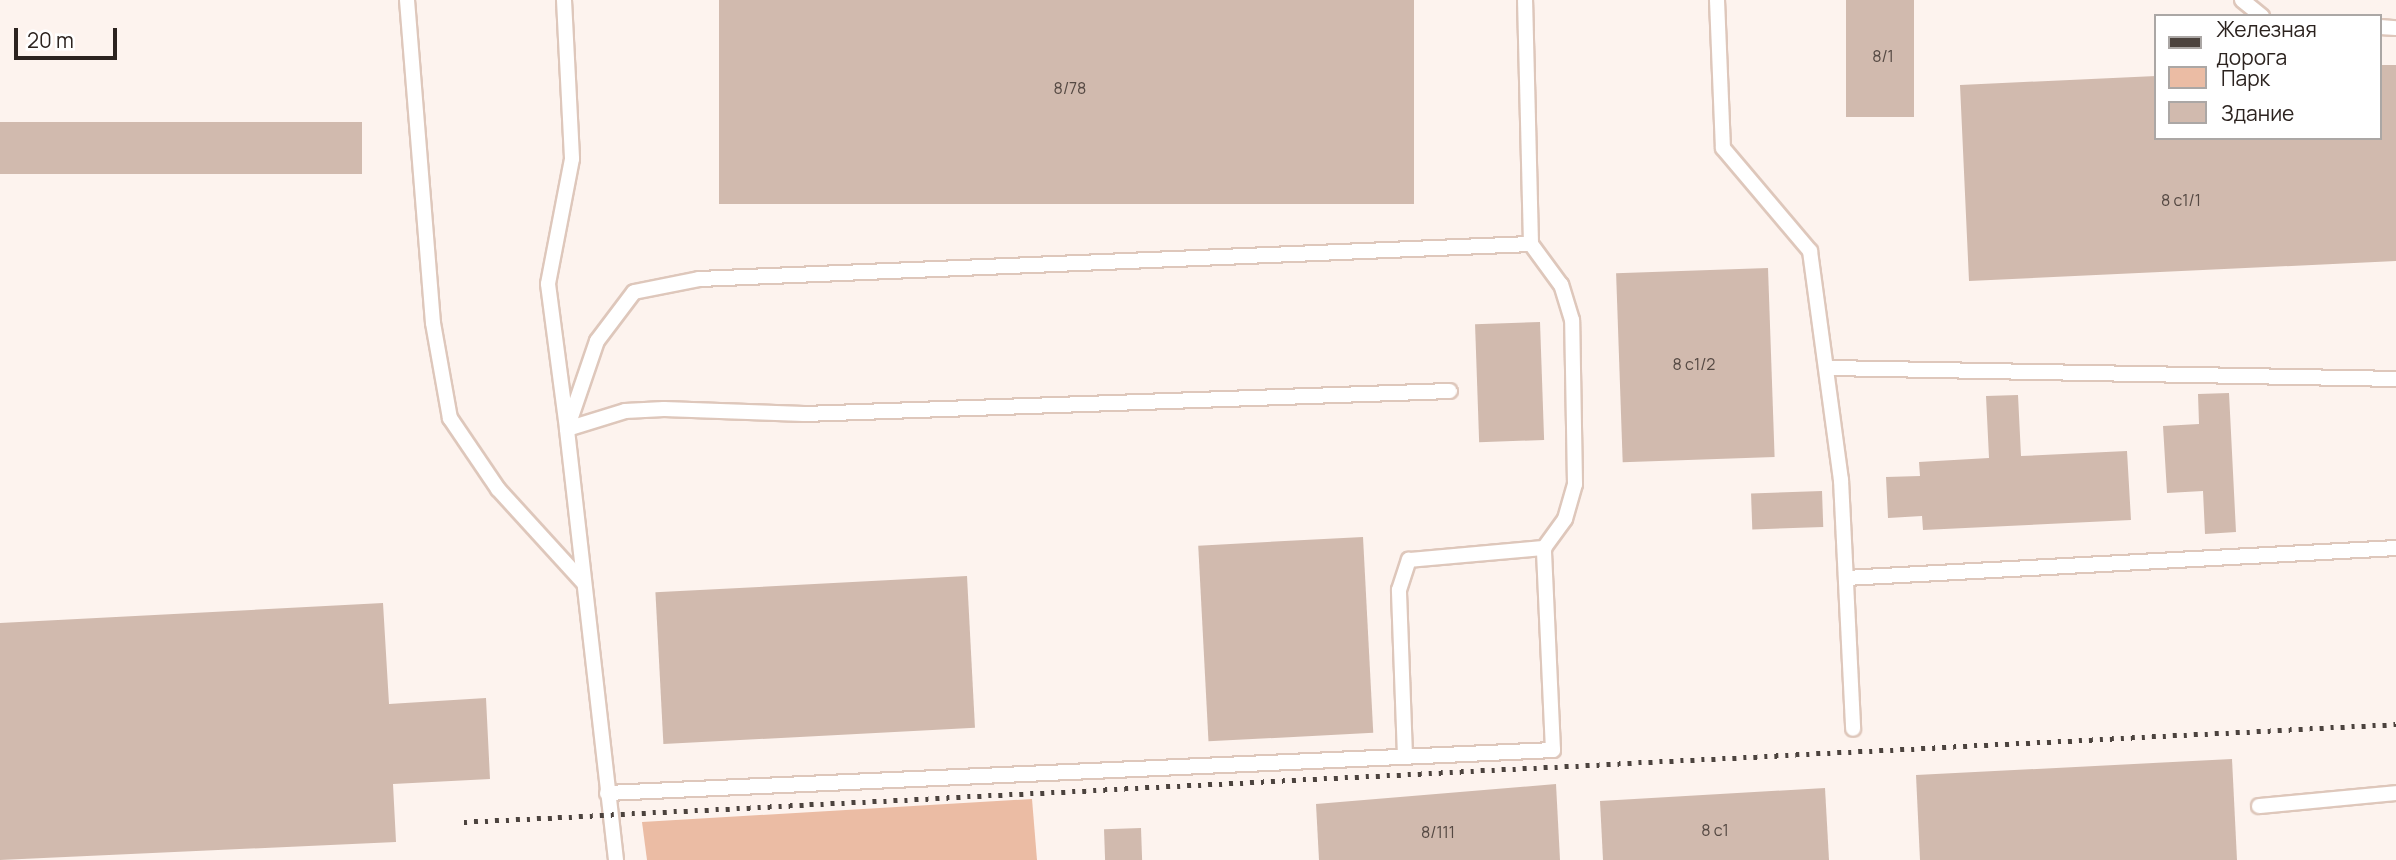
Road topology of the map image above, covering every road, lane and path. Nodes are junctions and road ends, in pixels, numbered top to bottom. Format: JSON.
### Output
{"nodes":[{"id":1,"x":407,"y":0,"type":"edge"},
{"id":2,"x":564,"y":0,"type":"edge"},
{"id":3,"x":1525,"y":0,"type":"edge"},
{"id":4,"x":1717,"y":0,"type":"edge"},
{"id":5,"x":2242,"y":0,"type":"edge"},
{"id":6,"x":2260,"y":14,"type":"edge"},
{"id":7,"x":1531,"y":244,"type":"junction"},
{"id":8,"x":1830,"y":368,"type":"junction"},
{"id":9,"x":2396,"y":379,"type":"edge"},
{"id":10,"x":1450,"y":391,"type":"dead end"},
{"id":11,"x":568,"y":429,"type":"junction"},
{"id":12,"x":1544,"y":548,"type":"junction"},
{"id":13,"x":2396,"y":548,"type":"edge"},
{"id":14,"x":1846,"y":578,"type":"junction"},
{"id":15,"x":583,"y":582,"type":"junction"},
{"id":16,"x":1853,"y":729,"type":"dead end"},
{"id":17,"x":1405,"y":756,"type":"junction"},
{"id":18,"x":607,"y":793,"type":"junction"},
{"id":19,"x":2396,"y":793,"type":"edge"},
{"id":20,"x":2259,"y":806,"type":"dead end"},
{"id":21,"x":616,"y":860,"type":"edge"}],
"edges":[{"from":1,"to":15,"type":"lane"},
{"from":2,"to":11,"type":"lane"},
{"from":3,"to":7,"type":"lane"},
{"from":4,"to":8,"type":"lane"},
{"from":5,"to":6,"type":"lane"},
{"from":7,"to":11,"type":"lane"},
{"from":7,"to":12,"type":"lane"},
{"from":8,"to":9,"type":"lane"},
{"from":8,"to":14,"type":"lane"},
{"from":10,"to":11,"type":"lane"},
{"from":11,"to":15,"type":"lane"},
{"from":12,"to":17,"type":"lane"},
{"from":12,"to":17,"type":"lane"},
{"from":13,"to":14,"type":"lane"},
{"from":14,"to":16,"type":"lane"},
{"from":15,"to":18,"type":"lane"},
{"from":17,"to":18,"type":"lane"},
{"from":18,"to":21,"type":"lane"},
{"from":19,"to":20,"type":"lane"}]}
